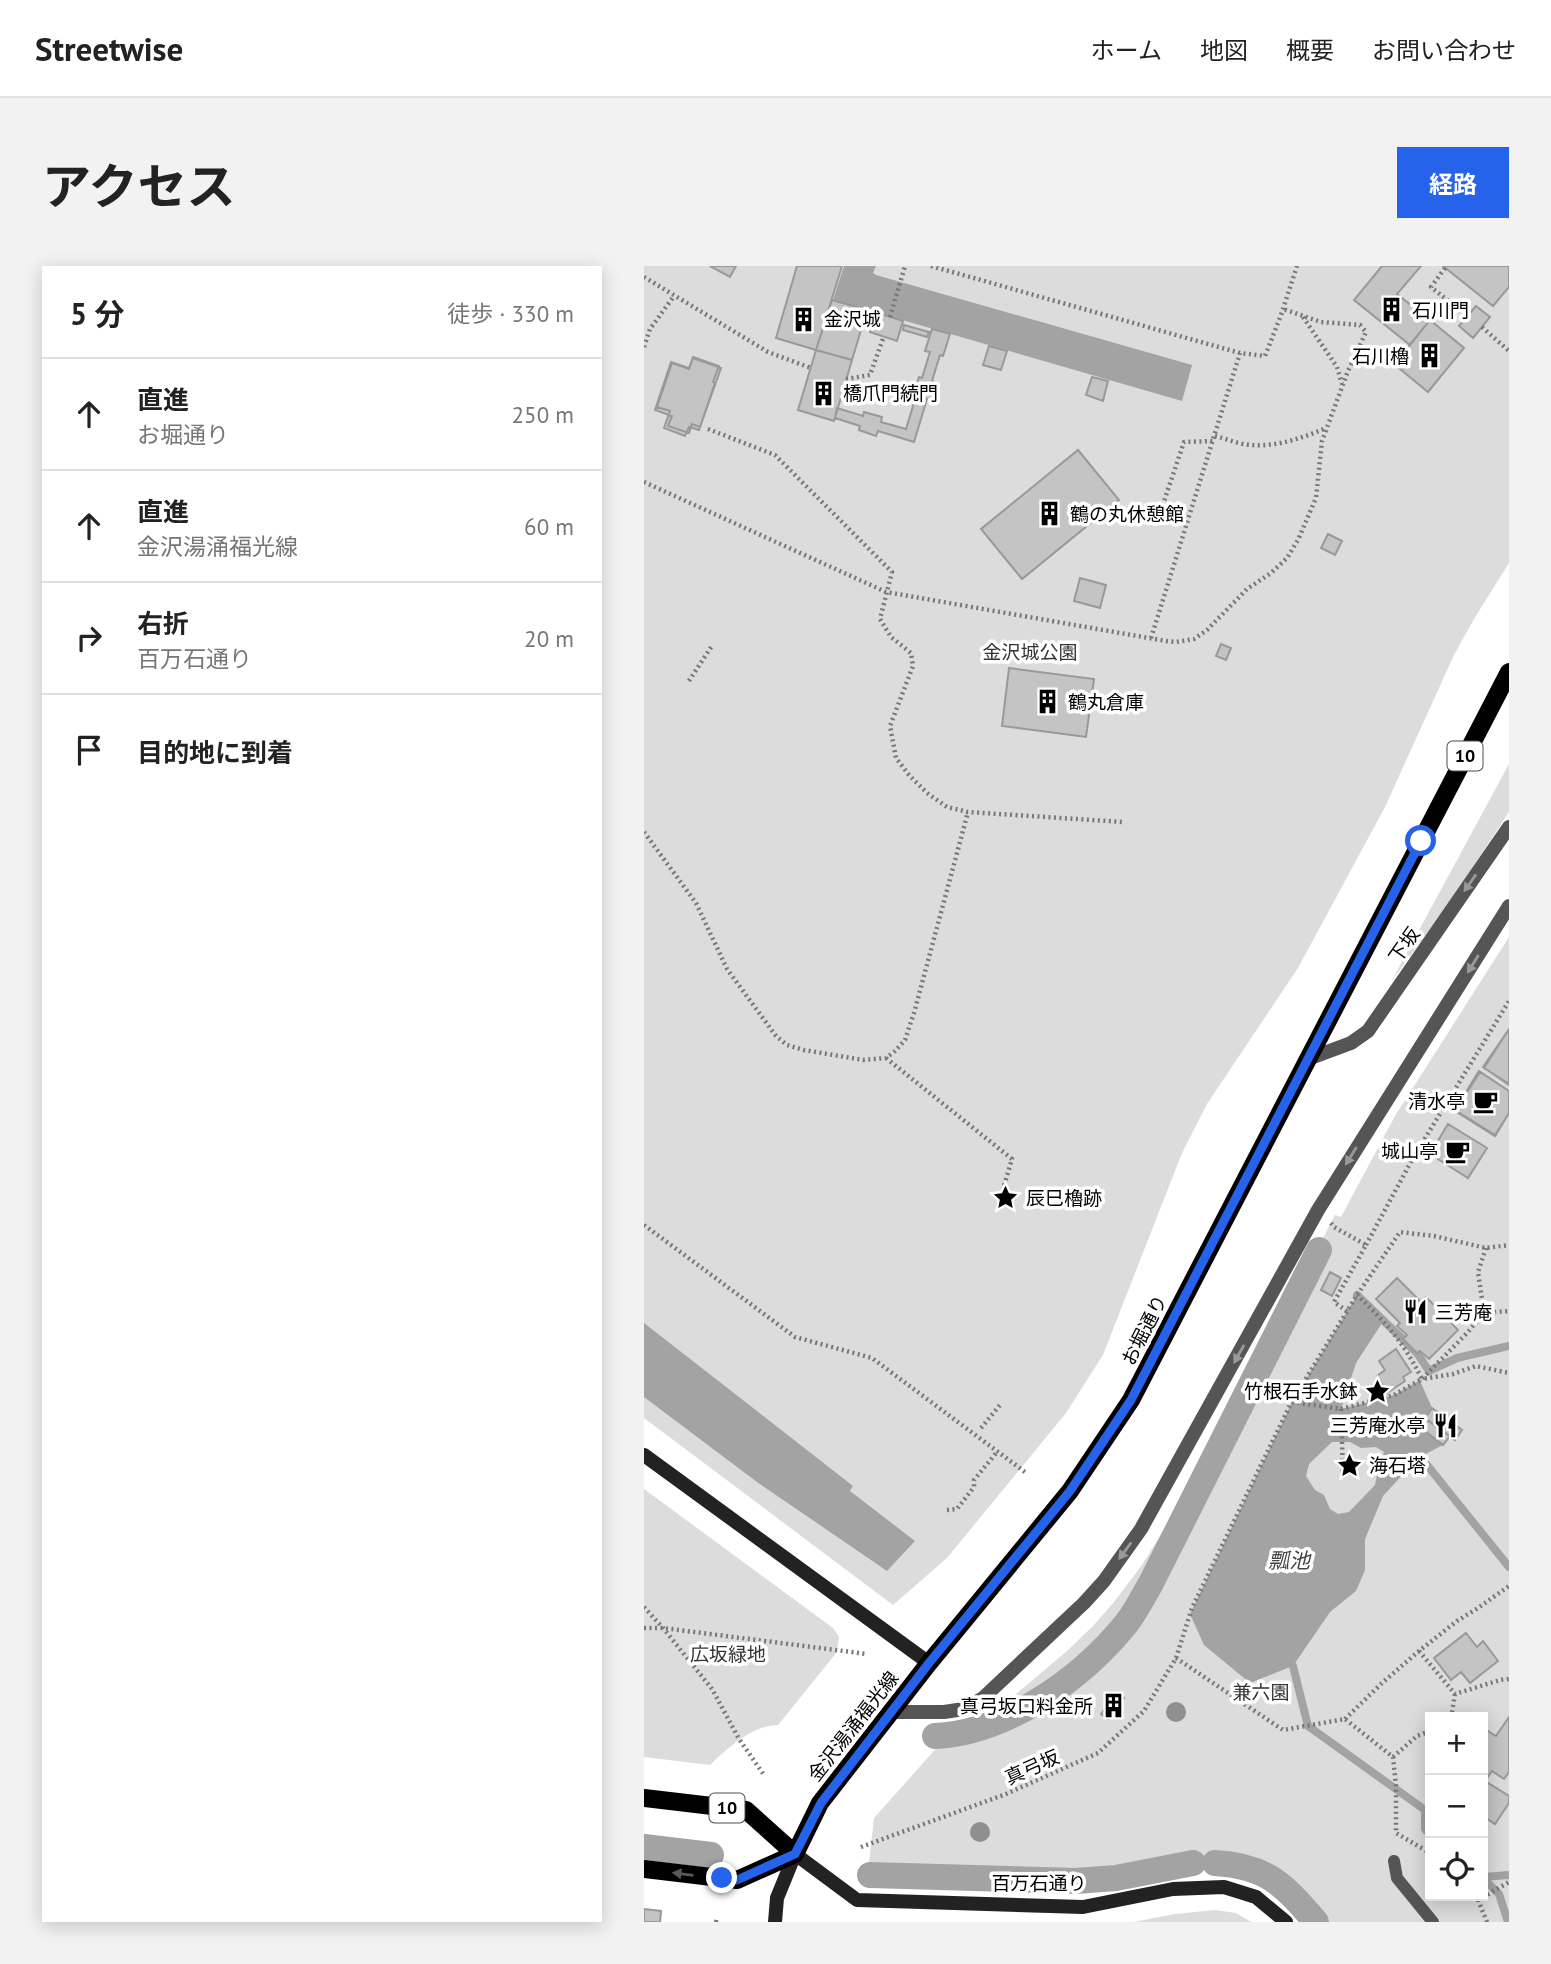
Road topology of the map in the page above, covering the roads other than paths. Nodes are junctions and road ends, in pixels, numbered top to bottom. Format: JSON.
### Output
{"nodes":[{"id":1,"x":1509,"y":672,"type":"edge"},
{"id":2,"x":1509,"y":827,"type":"edge"},
{"id":3,"x":1509,"y":906,"type":"edge"},
{"id":4,"x":1308,"y":1059,"type":"junction"},
{"id":5,"x":644,"y":1455,"type":"edge"},
{"id":6,"x":929,"y":1663,"type":"junction"},
{"id":7,"x":890,"y":1712,"type":"junction"},
{"id":8,"x":644,"y":1798,"type":"edge"},
{"id":9,"x":795,"y":1854,"type":"junction"},
{"id":10,"x":1394,"y":1861,"type":"dead end"},
{"id":11,"x":644,"y":1869,"type":"edge"},
{"id":12,"x":775,"y":1922,"type":"edge"},
{"id":13,"x":1286,"y":1922,"type":"edge"},
{"id":14,"x":1433,"y":1922,"type":"edge"}],
"edges":[{"from":1,"to":4,"type":"main road","name":"お堀通り","number":"10"},
{"from":2,"to":4,"type":"street","name":"下坂","one_way":true},
{"from":3,"to":7,"type":"street","one_way":true},
{"from":4,"to":6,"type":"main road","name":"お堀通り","number":"10"},
{"from":5,"to":6,"type":"street"},
{"from":6,"to":7,"type":"main road","name":"金沢湯涌福光線","number":"10"},
{"from":7,"to":9,"type":"main road","name":"金沢湯涌福光線","number":"10"},
{"from":8,"to":9,"type":"main road","name":"百万石通り","number":"10"},
{"from":9,"to":11,"type":"main road","one_way":true},
{"from":9,"to":12,"type":"street"},
{"from":9,"to":13,"type":"street","name":"百万石通り"},
{"from":10,"to":14,"type":"lane"}]}
